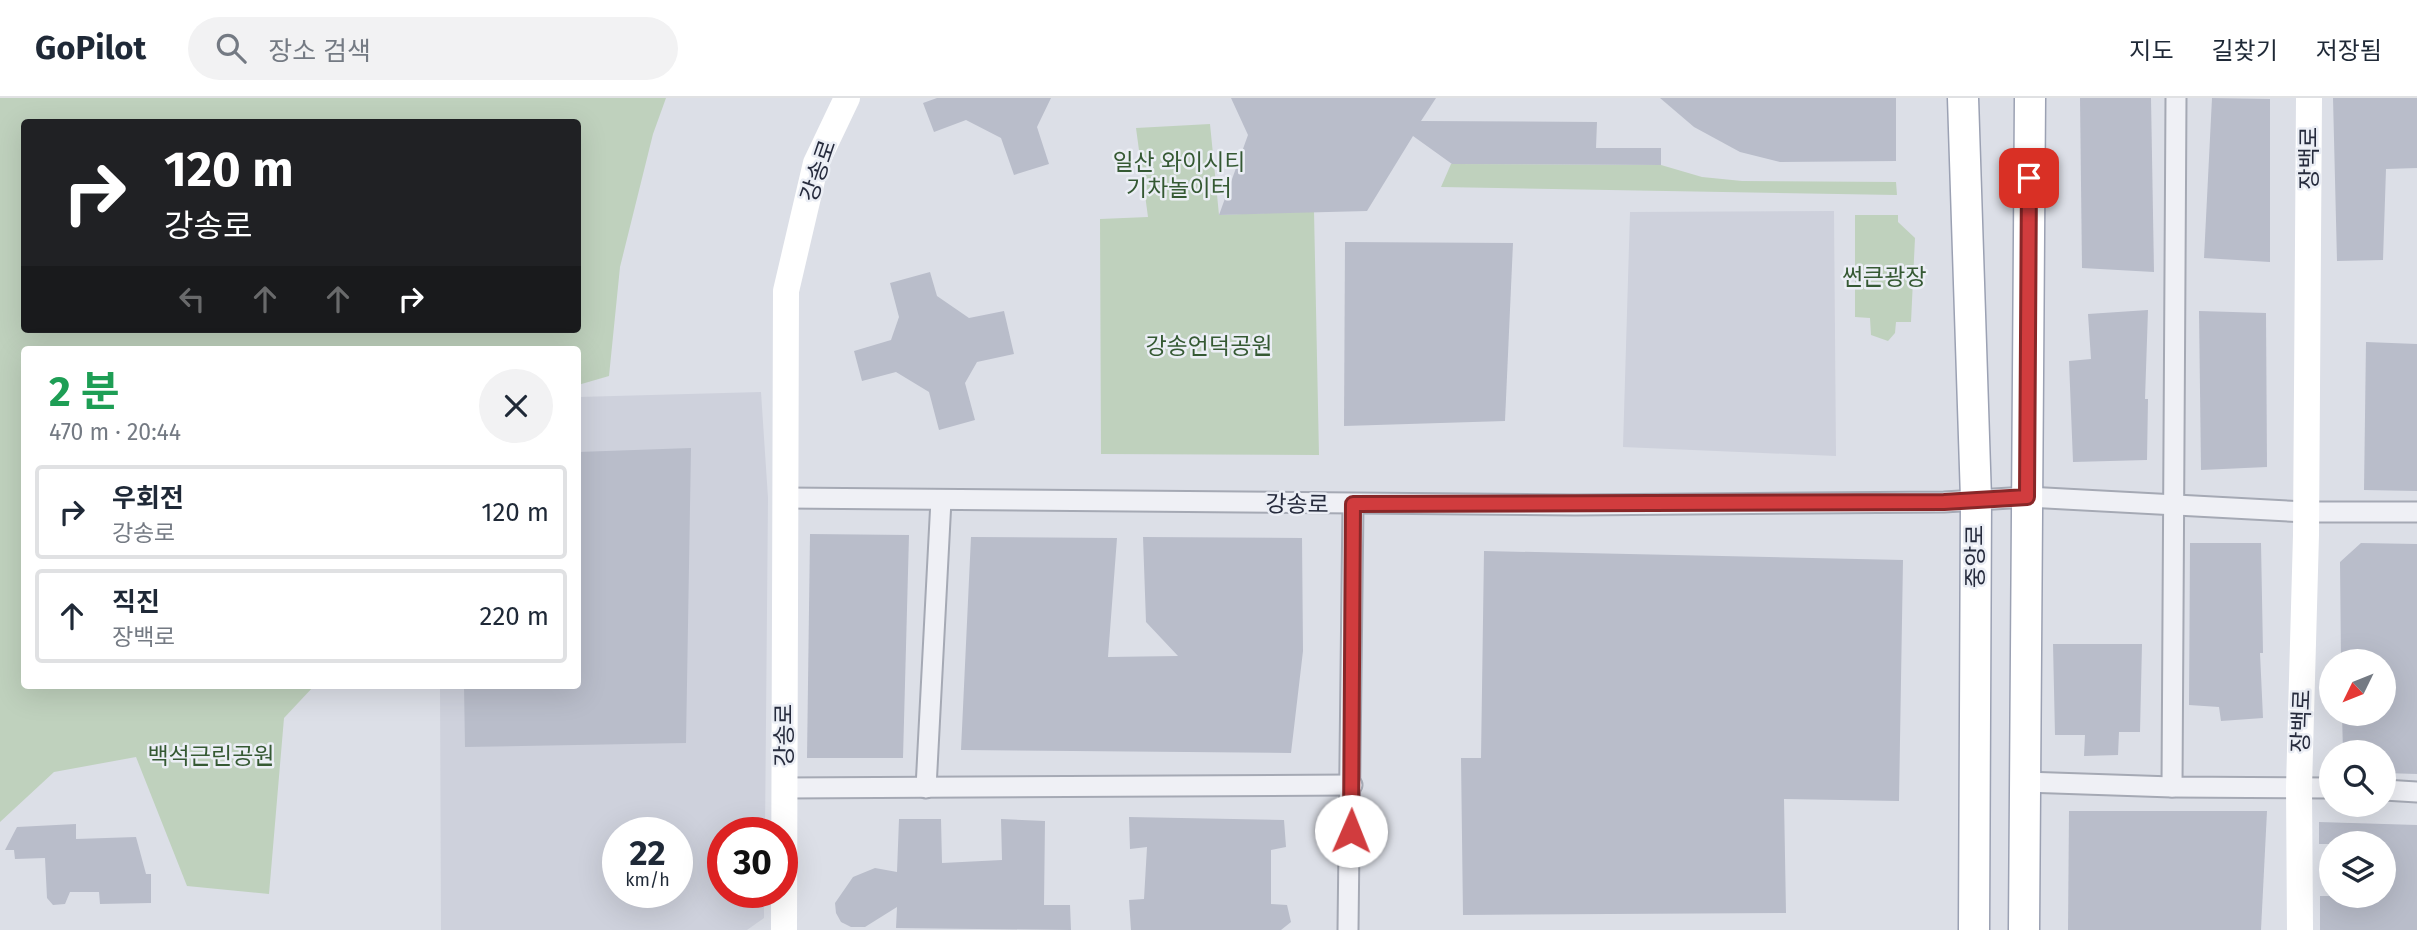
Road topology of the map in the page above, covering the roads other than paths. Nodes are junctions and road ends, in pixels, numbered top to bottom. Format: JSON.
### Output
{"nodes":[{"id":1,"x":847,"y":98,"type":"edge"},
{"id":2,"x":1964,"y":98,"type":"edge"},
{"id":3,"x":2029,"y":98,"type":"edge"},
{"id":4,"x":2176,"y":98,"type":"edge"},
{"id":5,"x":2309,"y":98,"type":"edge"},
{"id":6,"x":2027,"y":497,"type":"junction"},
{"id":7,"x":786,"y":498,"type":"junction"},
{"id":8,"x":1976,"y":499,"type":"junction"},
{"id":9,"x":941,"y":500,"type":"junction"},
{"id":10,"x":2173,"y":503,"type":"junction"},
{"id":11,"x":1353,"y":504,"type":"junction"},
{"id":12,"x":2306,"y":512,"type":"junction"},
{"id":13,"x":2417,"y":512,"type":"edge"},
{"id":14,"x":2025,"y":782,"type":"junction"},
{"id":15,"x":1352,"y":785,"type":"junction"},
{"id":16,"x":2172,"y":787,"type":"junction"},
{"id":17,"x":2299,"y":787,"type":"junction"},
{"id":18,"x":784,"y":788,"type":"junction"},
{"id":19,"x":926,"y":788,"type":"junction"},
{"id":20,"x":2319,"y":788,"type":"edge"},
{"id":21,"x":2396,"y":791,"type":"edge"},
{"id":22,"x":2417,"y":792,"type":"edge"},
{"id":23,"x":784,"y":930,"type":"edge"},
{"id":24,"x":1348,"y":930,"type":"edge"},
{"id":25,"x":1974,"y":930,"type":"edge"},
{"id":26,"x":2024,"y":930,"type":"edge"},
{"id":27,"x":2300,"y":930,"type":"edge"}],
"edges":[{"from":1,"to":7,"type":"street","name":"강송로"},
{"from":2,"to":8,"type":"main road","name":"중앙로"},
{"from":3,"to":6,"type":"main road"},
{"from":4,"to":10,"type":"street"},
{"from":5,"to":12,"type":"street","name":"장백로"},
{"from":6,"to":8,"type":"street"},
{"from":6,"to":10,"type":"street"},
{"from":6,"to":14,"type":"main road"},
{"from":7,"to":9,"type":"street","name":"강송로"},
{"from":7,"to":18,"type":"street","name":"강송로"},
{"from":8,"to":11,"type":"street","name":"강송로"},
{"from":8,"to":25,"type":"main road","name":"중앙로"},
{"from":9,"to":11,"type":"street","name":"강송로"},
{"from":9,"to":19,"type":"street"},
{"from":10,"to":12,"type":"street"},
{"from":10,"to":16,"type":"street"},
{"from":11,"to":15,"type":"street"},
{"from":12,"to":13,"type":"street"},
{"from":12,"to":17,"type":"street","name":"장백로"},
{"from":14,"to":16,"type":"street"},
{"from":14,"to":26,"type":"main road"},
{"from":15,"to":19,"type":"street"},
{"from":15,"to":24,"type":"street"},
{"from":16,"to":17,"type":"street"},
{"from":17,"to":20,"type":"street"},
{"from":17,"to":27,"type":"street","name":"장백로"},
{"from":18,"to":19,"type":"street"},
{"from":18,"to":23,"type":"street","name":"강송로"},
{"from":21,"to":22,"type":"street"}]}
